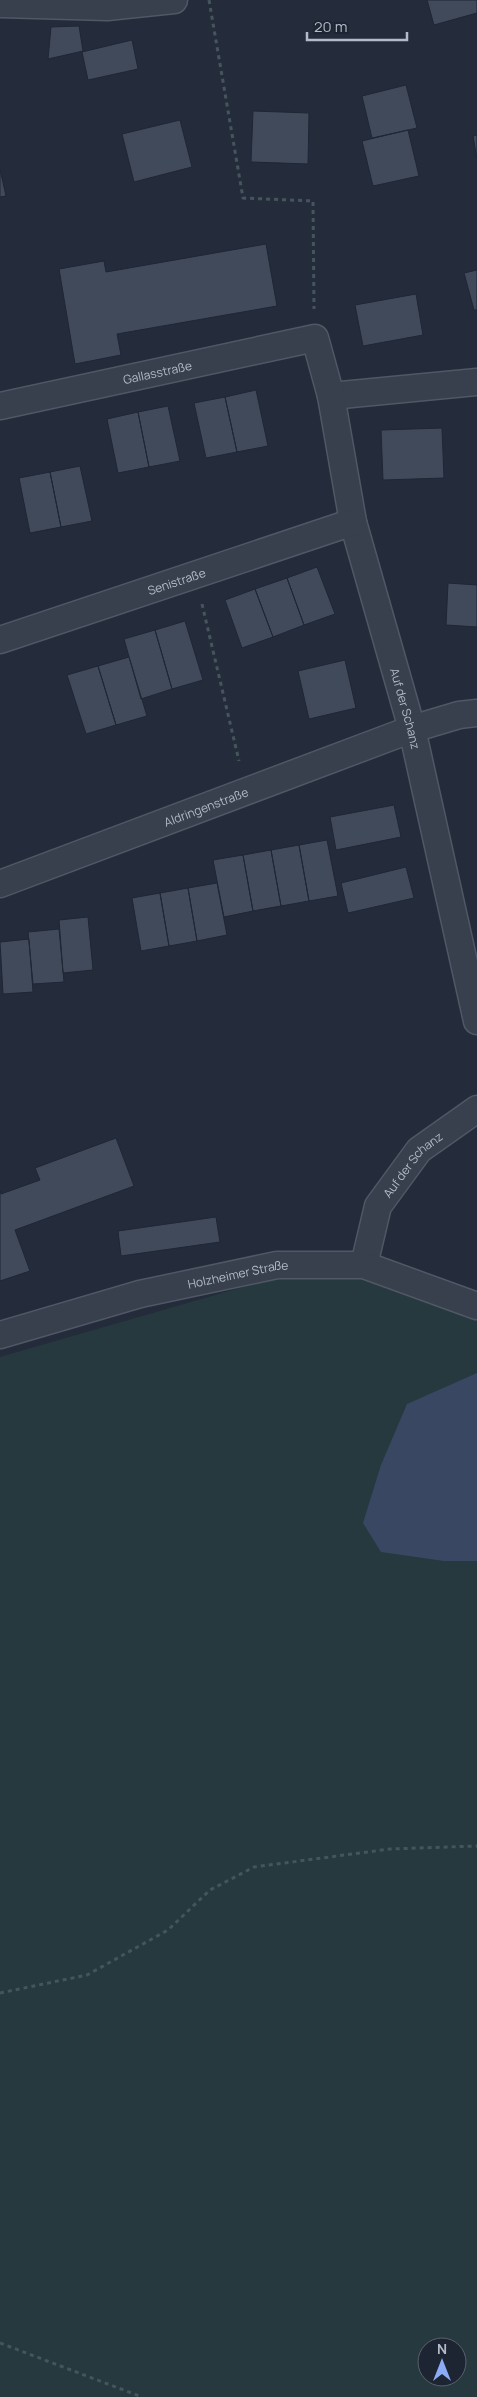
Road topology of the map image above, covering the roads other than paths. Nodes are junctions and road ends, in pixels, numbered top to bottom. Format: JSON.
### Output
{"nodes":[{"id":1,"x":174,"y":0,"type":"edge"},
{"id":2,"x":0,"y":4,"type":"edge"},
{"id":3,"x":315,"y":338,"type":"joint"},
{"id":4,"x":477,"y":382,"type":"edge"},
{"id":5,"x":331,"y":396,"type":"junction"},
{"id":6,"x":0,"y":406,"type":"edge"},
{"id":7,"x":353,"y":522,"type":"junction"},
{"id":8,"x":0,"y":640,"type":"edge"},
{"id":9,"x":477,"y":713,"type":"edge"},
{"id":10,"x":412,"y":729,"type":"junction"},
{"id":11,"x":0,"y":884,"type":"edge"},
{"id":12,"x":477,"y":1021,"type":"edge"},
{"id":13,"x":477,"y":1109,"type":"edge"},
{"id":14,"x":364,"y":1265,"type":"junction"},
{"id":15,"x":477,"y":1306,"type":"edge"},
{"id":16,"x":0,"y":1335,"type":"edge"}],
"edges":[{"from":1,"to":2,"type":"street"},
{"from":3,"to":5,"type":"street","name":"Auf der Schanz"},
{"from":3,"to":6,"type":"street","name":"Gallasstraße"},
{"from":4,"to":5,"type":"street"},
{"from":5,"to":7,"type":"street","name":"Auf der Schanz"},
{"from":7,"to":8,"type":"street","name":"Senistraße"},
{"from":7,"to":10,"type":"street","name":"Auf der Schanz"},
{"from":9,"to":10,"type":"street","name":"Aldringenstraße"},
{"from":10,"to":11,"type":"street","name":"Aldringenstraße"},
{"from":10,"to":12,"type":"street","name":"Auf der Schanz"},
{"from":13,"to":14,"type":"street","name":"Auf der Schanz"},
{"from":14,"to":15,"type":"street","name":"Holzheimer Straße"},
{"from":14,"to":16,"type":"street","name":"Holzheimer Straße"}]}
